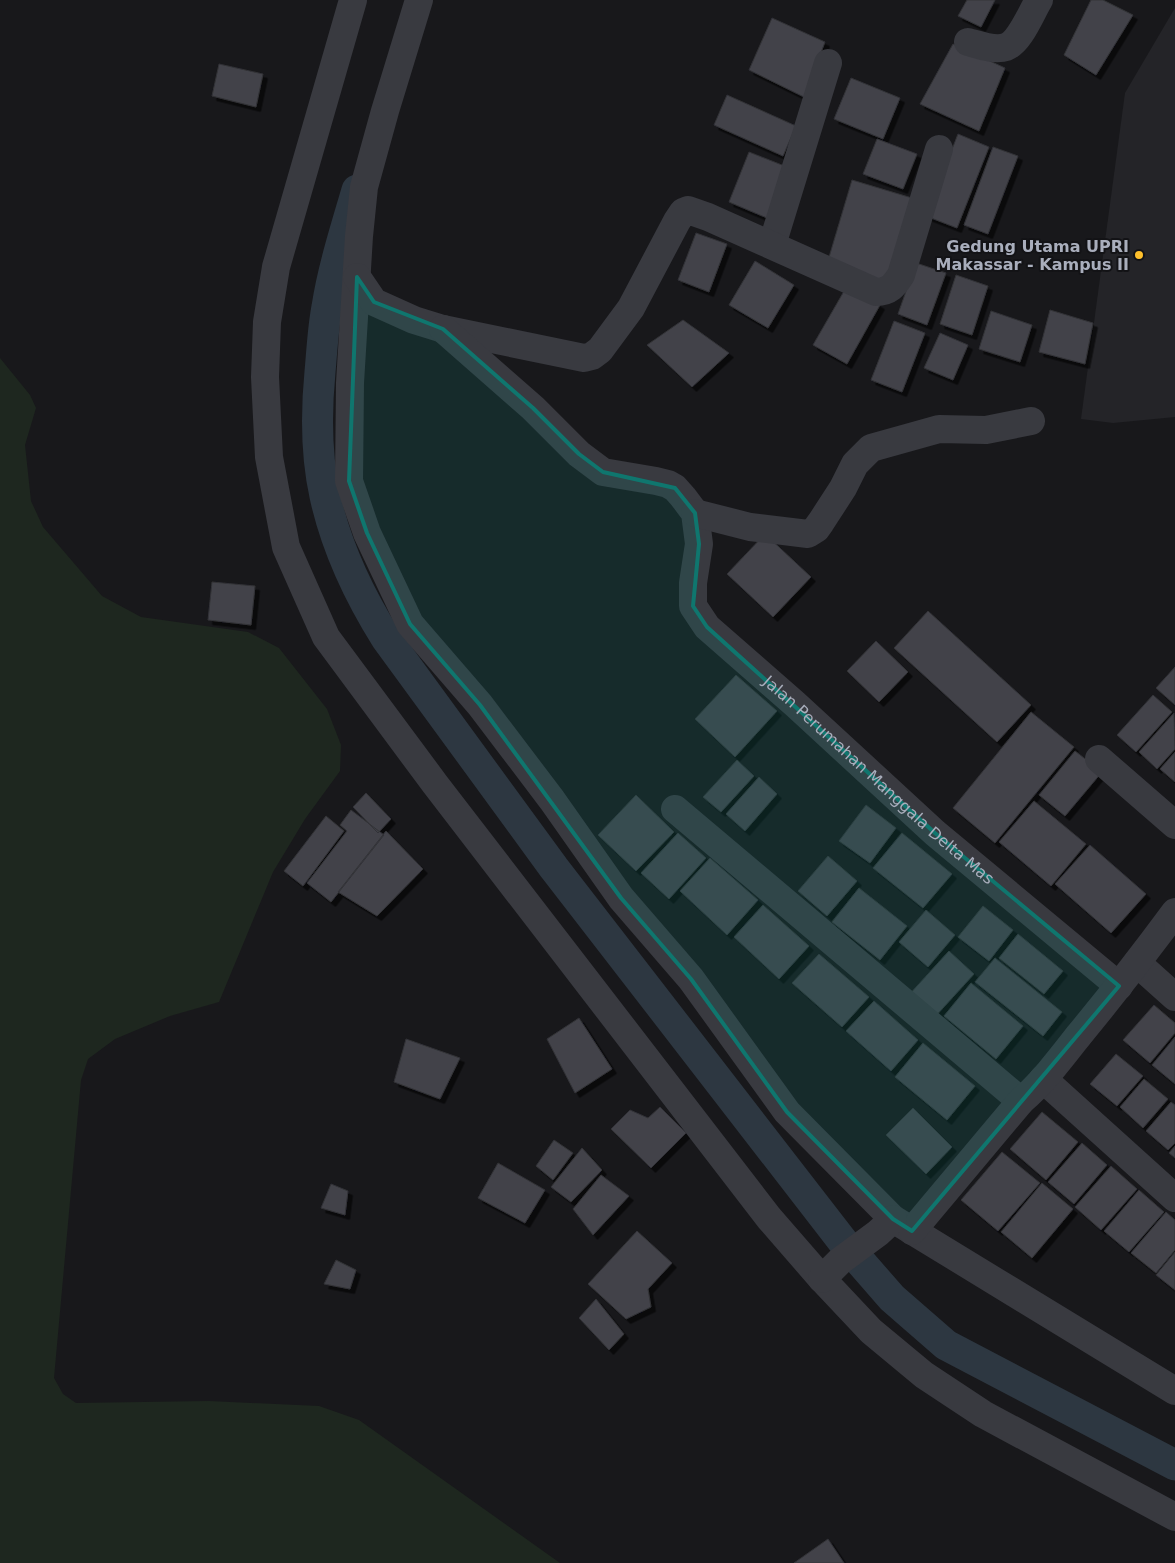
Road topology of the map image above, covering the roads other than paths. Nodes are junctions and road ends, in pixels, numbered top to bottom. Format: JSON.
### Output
{"nodes":[{"id":1,"x":354,"y":0,"type":"edge"},
{"id":2,"x":419,"y":0,"type":"edge"},
{"id":3,"x":1039,"y":0,"type":"edge"},
{"id":4,"x":968,"y":42,"type":"dead end"},
{"id":5,"x":828,"y":63,"type":"dead end"},
{"id":6,"x":939,"y":149,"type":"dead end"},
{"id":7,"x":772,"y":245,"type":"junction"},
{"id":8,"x":357,"y":277,"type":"junction"},
{"id":9,"x":443,"y":329,"type":"junction"},
{"id":10,"x":1031,"y":421,"type":"dead end"},
{"id":11,"x":695,"y":513,"type":"junction"},
{"id":12,"x":1100,"y":759,"type":"dead end"},
{"id":13,"x":675,"y":809,"type":"dead end"},
{"id":14,"x":1175,"y":825,"type":"edge"},
{"id":15,"x":1175,"y":912,"type":"edge"},
{"id":16,"x":1137,"y":963,"type":"junction"},
{"id":17,"x":1119,"y":986,"type":"junction"},
{"id":18,"x":1175,"y":997,"type":"edge"},
{"id":19,"x":1043,"y":1079,"type":"junction"},
{"id":20,"x":1021,"y":1100,"type":"junction"},
{"id":21,"x":1175,"y":1198,"type":"edge"},
{"id":22,"x":903,"y":1225,"type":"junction"},
{"id":23,"x":831,"y":1270,"type":"junction"},
{"id":24,"x":1175,"y":1391,"type":"edge"},
{"id":25,"x":1175,"y":1517,"type":"edge"}],
"edges":[{"from":1,"to":23,"type":"street"},
{"from":2,"to":8,"type":"street"},
{"from":3,"to":4,"type":"street"},
{"from":5,"to":7,"type":"street"},
{"from":6,"to":7,"type":"street"},
{"from":7,"to":9,"type":"street"},
{"from":8,"to":9,"type":"street"},
{"from":8,"to":22,"type":"street"},
{"from":9,"to":11,"type":"street"},
{"from":10,"to":11,"type":"street"},
{"from":11,"to":17,"type":"street","name":"Jalan Perumahan Manggala Delta Mas"},
{"from":12,"to":14,"type":"street"},
{"from":13,"to":20,"type":"street"},
{"from":15,"to":16,"type":"street"},
{"from":16,"to":17,"type":"street"},
{"from":16,"to":18,"type":"street"},
{"from":17,"to":19,"type":"street"},
{"from":19,"to":20,"type":"street"},
{"from":19,"to":21,"type":"street"},
{"from":20,"to":22,"type":"street"},
{"from":22,"to":23,"type":"street"},
{"from":22,"to":24,"type":"street"},
{"from":23,"to":25,"type":"street"}]}
